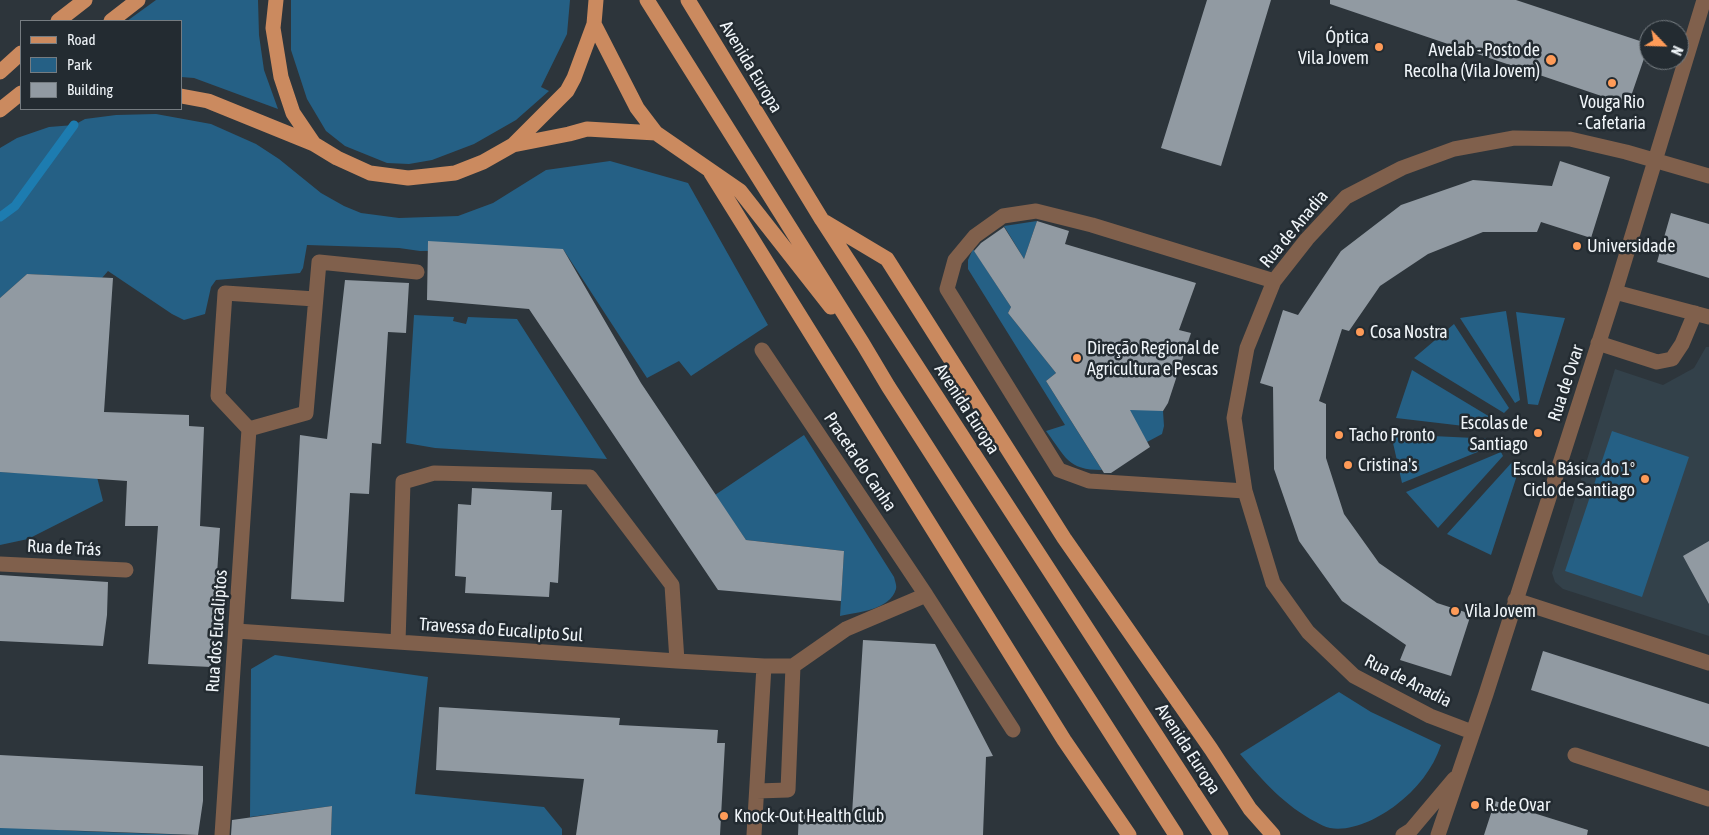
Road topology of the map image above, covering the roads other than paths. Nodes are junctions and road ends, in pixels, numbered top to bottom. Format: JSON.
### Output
{"nodes":[{"id":1,"x":85,"y":0,"type":"edge"},
{"id":2,"x":138,"y":0,"type":"edge"},
{"id":3,"x":276,"y":0,"type":"edge"},
{"id":4,"x":596,"y":0,"type":"edge"},
{"id":5,"x":648,"y":0,"type":"edge"},
{"id":6,"x":688,"y":0,"type":"edge"},
{"id":7,"x":1704,"y":0,"type":"edge"},
{"id":8,"x":59,"y":20,"type":"edge"},
{"id":9,"x":113,"y":20,"type":"edge"},
{"id":10,"x":594,"y":24,"type":"junction"},
{"id":11,"x":20,"y":54,"type":"edge"},
{"id":12,"x":0,"y":72,"type":"edge"},
{"id":13,"x":20,"y":95,"type":"edge"},
{"id":14,"x":182,"y":96,"type":"edge"},
{"id":15,"x":20,"y":108,"type":"edge"},
{"id":16,"x":0,"y":110,"type":"edge"},
{"id":17,"x":0,"y":120,"type":"edge"},
{"id":18,"x":656,"y":133,"type":"junction"},
{"id":19,"x":314,"y":144,"type":"junction"},
{"id":20,"x":513,"y":145,"type":"junction"},
{"id":21,"x":1655,"y":160,"type":"junction"},
{"id":22,"x":711,"y":173,"type":"junction"},
{"id":23,"x":1709,"y":176,"type":"edge"},
{"id":24,"x":822,"y":220,"type":"junction"},
{"id":25,"x":417,"y":272,"type":"dead end"},
{"id":26,"x":1274,"y":281,"type":"junction"},
{"id":27,"x":1615,"y":292,"type":"junction"},
{"id":28,"x":315,"y":299,"type":"junction"},
{"id":29,"x":1702,"y":315,"type":"edge"},
{"id":30,"x":1598,"y":343,"type":"junction"},
{"id":31,"x":863,"y":344,"type":"junction"},
{"id":32,"x":762,"y":350,"type":"dead end"},
{"id":33,"x":249,"y":429,"type":"junction"},
{"id":34,"x":1245,"y":491,"type":"junction"},
{"id":35,"x":0,"y":564,"type":"edge"},
{"id":36,"x":126,"y":570,"type":"dead end"},
{"id":37,"x":926,"y":595,"type":"junction"},
{"id":38,"x":1516,"y":600,"type":"junction"},
{"id":39,"x":236,"y":631,"type":"junction"},
{"id":40,"x":398,"y":642,"type":"junction"},
{"id":41,"x":677,"y":661,"type":"junction"},
{"id":42,"x":1709,"y":663,"type":"edge"},
{"id":43,"x":764,"y":666,"type":"junction"},
{"id":44,"x":793,"y":666,"type":"junction"},
{"id":45,"x":1014,"y":730,"type":"dead end"},
{"id":46,"x":1472,"y":732,"type":"junction"},
{"id":47,"x":1575,"y":756,"type":"dead end"},
{"id":48,"x":1457,"y":776,"type":"junction"},
{"id":49,"x":757,"y":791,"type":"junction"},
{"id":50,"x":1709,"y":799,"type":"edge"},
{"id":51,"x":222,"y":835,"type":"edge"},
{"id":52,"x":754,"y":835,"type":"edge"},
{"id":53,"x":1129,"y":835,"type":"edge"},
{"id":54,"x":1176,"y":835,"type":"edge"},
{"id":55,"x":1221,"y":835,"type":"edge"},
{"id":56,"x":1273,"y":835,"type":"edge"},
{"id":57,"x":1403,"y":835,"type":"edge"},
{"id":58,"x":1438,"y":835,"type":"edge"}],
"edges":[{"from":1,"to":8,"type":"main road"},
{"from":2,"to":9,"type":"main road"},
{"from":3,"to":19,"type":"main road"},
{"from":4,"to":10,"type":"main road"},
{"from":5,"to":31,"type":"main road"},
{"from":6,"to":24,"type":"main road","name":"Avenida Europa"},
{"from":7,"to":21,"type":"street","name":"Rua de Ovar"},
{"from":10,"to":18,"type":"main road"},
{"from":10,"to":20,"type":"main road"},
{"from":11,"to":12,"type":"main road"},
{"from":13,"to":16,"type":"main road"},
{"from":14,"to":19,"type":"main road"},
{"from":15,"to":17,"type":"main road"},
{"from":18,"to":20,"type":"main road"},
{"from":18,"to":22,"type":"main road"},
{"from":19,"to":20,"type":"main road"},
{"from":21,"to":23,"type":"street","name":"Rua de Anadia"},
{"from":21,"to":26,"type":"street","name":"Rua de Anadia"},
{"from":21,"to":27,"type":"street","name":"Rua de Ovar"},
{"from":22,"to":31,"type":"main road"},
{"from":22,"to":53,"type":"main road"},
{"from":24,"to":55,"type":"main road","name":"Avenida Europa"},
{"from":24,"to":56,"type":"main road"},
{"from":25,"to":28,"type":"street"},
{"from":26,"to":34,"type":"street","name":"Rua de Anadia"},
{"from":26,"to":34,"type":"street"},
{"from":27,"to":29,"type":"street"},
{"from":27,"to":30,"type":"street","name":"Rua de Ovar"},
{"from":28,"to":33,"type":"street"},
{"from":28,"to":33,"type":"street"},
{"from":29,"to":30,"type":"street"},
{"from":30,"to":38,"type":"street","name":"Rua de Ovar"},
{"from":31,"to":54,"type":"main road"},
{"from":32,"to":37,"type":"street","name":"Praceta do Canha"},
{"from":33,"to":39,"type":"street","name":"Rua dos Eucaliptos"},
{"from":34,"to":46,"type":"street","name":"Rua de Anadia"},
{"from":35,"to":36,"type":"street","name":"Rua de Trás"},
{"from":37,"to":44,"type":"street"},
{"from":37,"to":45,"type":"street","name":"Praceta do Canha"},
{"from":38,"to":42,"type":"street"},
{"from":38,"to":46,"type":"street","name":"Rua de Ovar"},
{"from":39,"to":40,"type":"street","name":"Travessa do Eucalipto Sul"},
{"from":39,"to":51,"type":"street","name":"Rua dos Eucaliptos"},
{"from":40,"to":41,"type":"street","name":"Travessa do Eucalipto Sul"},
{"from":40,"to":41,"type":"street"},
{"from":41,"to":43,"type":"street","name":"Travessa do Eucalipto Sul"},
{"from":43,"to":44,"type":"street","name":"Travessa do Eucalipto Sul"},
{"from":43,"to":49,"type":"street"},
{"from":44,"to":49,"type":"street"},
{"from":46,"to":48,"type":"street","name":"Rua de Ovar"},
{"from":47,"to":50,"type":"street"},
{"from":48,"to":57,"type":"street","name":"Rua de Ovar"},
{"from":48,"to":58,"type":"street","name":"Rua de Ovar"},
{"from":49,"to":52,"type":"street"}]}
